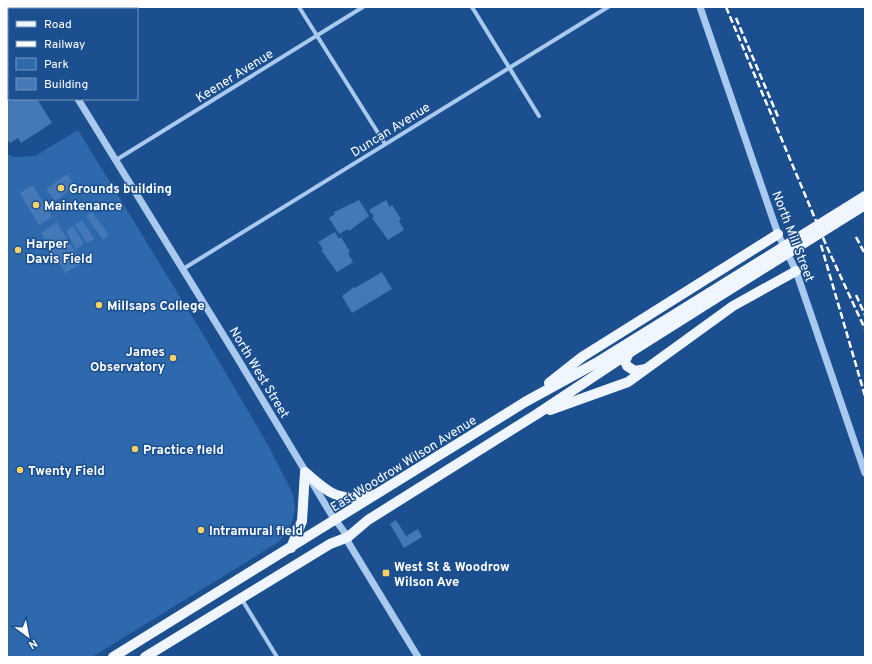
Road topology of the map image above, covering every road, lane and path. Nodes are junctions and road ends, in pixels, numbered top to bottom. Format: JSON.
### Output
{"nodes":[{"id":1,"x":299,"y":7,"type":"edge"},
{"id":2,"x":363,"y":7,"type":"edge"},
{"id":3,"x":472,"y":7,"type":"edge"},
{"id":4,"x":608,"y":7,"type":"edge"},
{"id":5,"x":700,"y":7,"type":"edge"},
{"id":6,"x":317,"y":36,"type":"junction"},
{"id":7,"x":510,"y":67,"type":"junction"},
{"id":8,"x":79,"y":100,"type":"edge"},
{"id":9,"x":539,"y":116,"type":"dead end"},
{"id":10,"x":385,"y":144,"type":"junction"},
{"id":11,"x":116,"y":160,"type":"junction"},
{"id":12,"x":865,"y":196,"type":"edge"},
{"id":13,"x":865,"y":205,"type":"edge"},
{"id":14,"x":778,"y":234,"type":"junction"},
{"id":15,"x":182,"y":269,"type":"junction"},
{"id":16,"x":796,"y":271,"type":"junction"},
{"id":17,"x":711,"y":296,"type":"junction"},
{"id":18,"x":629,"y":353,"type":"junction"},
{"id":19,"x":646,"y":369,"type":"junction"},
{"id":20,"x":525,"y":402,"type":"junction"},
{"id":21,"x":537,"y":414,"type":"junction"},
{"id":22,"x":305,"y":472,"type":"junction"},
{"id":23,"x":865,"y":473,"type":"edge"},
{"id":24,"x":386,"y":489,"type":"junction"},
{"id":25,"x":335,"y":520,"type":"junction"},
{"id":26,"x":348,"y":537,"type":"junction"},
{"id":27,"x":291,"y":548,"type":"junction"},
{"id":28,"x":241,"y":598,"type":"junction"},
{"id":29,"x":113,"y":657,"type":"edge"},
{"id":30,"x":145,"y":657,"type":"edge"},
{"id":31,"x":278,"y":657,"type":"edge"},
{"id":32,"x":418,"y":657,"type":"edge"}],
"edges":[{"from":1,"to":6,"type":"street"},
{"from":2,"to":6,"type":"street","name":"Keener Avenue"},
{"from":3,"to":7,"type":"street"},
{"from":4,"to":7,"type":"street","name":"Duncan Avenue"},
{"from":5,"to":14,"type":"street","name":"North Mill Street"},
{"from":6,"to":10,"type":"street"},
{"from":6,"to":11,"type":"street","name":"Keener Avenue"},
{"from":7,"to":9,"type":"street"},
{"from":7,"to":10,"type":"street","name":"Duncan Avenue"},
{"from":8,"to":11,"type":"street","name":"North West Street"},
{"from":10,"to":15,"type":"street","name":"Duncan Avenue"},
{"from":11,"to":15,"type":"street","name":"North West Street"},
{"from":12,"to":17,"type":"main road","bridge":true},
{"from":13,"to":17,"type":"main road","bridge":true},
{"from":14,"to":16,"type":"street","name":"North Mill Street"},
{"from":14,"to":20,"type":"main road"},
{"from":15,"to":22,"type":"street","name":"North West Street"},
{"from":16,"to":19,"type":"main road"},
{"from":16,"to":23,"type":"street","name":"North Mill Street"},
{"from":17,"to":18,"type":"main road"},
{"from":17,"to":20,"type":"main road","name":"East Woodrow Wilson Avenue"},
{"from":18,"to":19,"type":"main road"},
{"from":18,"to":21,"type":"main road"},
{"from":19,"to":21,"type":"main road"},
{"from":20,"to":24,"type":"main road","name":"East Woodrow Wilson Avenue"},
{"from":21,"to":26,"type":"main road"},
{"from":22,"to":24,"type":"main road"},
{"from":22,"to":25,"type":"street","name":"North West Street"},
{"from":22,"to":27,"type":"main road"},
{"from":24,"to":25,"type":"main road","name":"East Woodrow Wilson Avenue"},
{"from":25,"to":26,"type":"street","name":"North West Street"},
{"from":25,"to":27,"type":"main road","name":"East Woodrow Wilson Avenue"},
{"from":26,"to":28,"type":"main road"},
{"from":26,"to":32,"type":"street","name":"North West Street"},
{"from":27,"to":29,"type":"main road","name":"East Woodrow Wilson Avenue"},
{"from":28,"to":30,"type":"main road"},
{"from":28,"to":31,"type":"street"}]}
